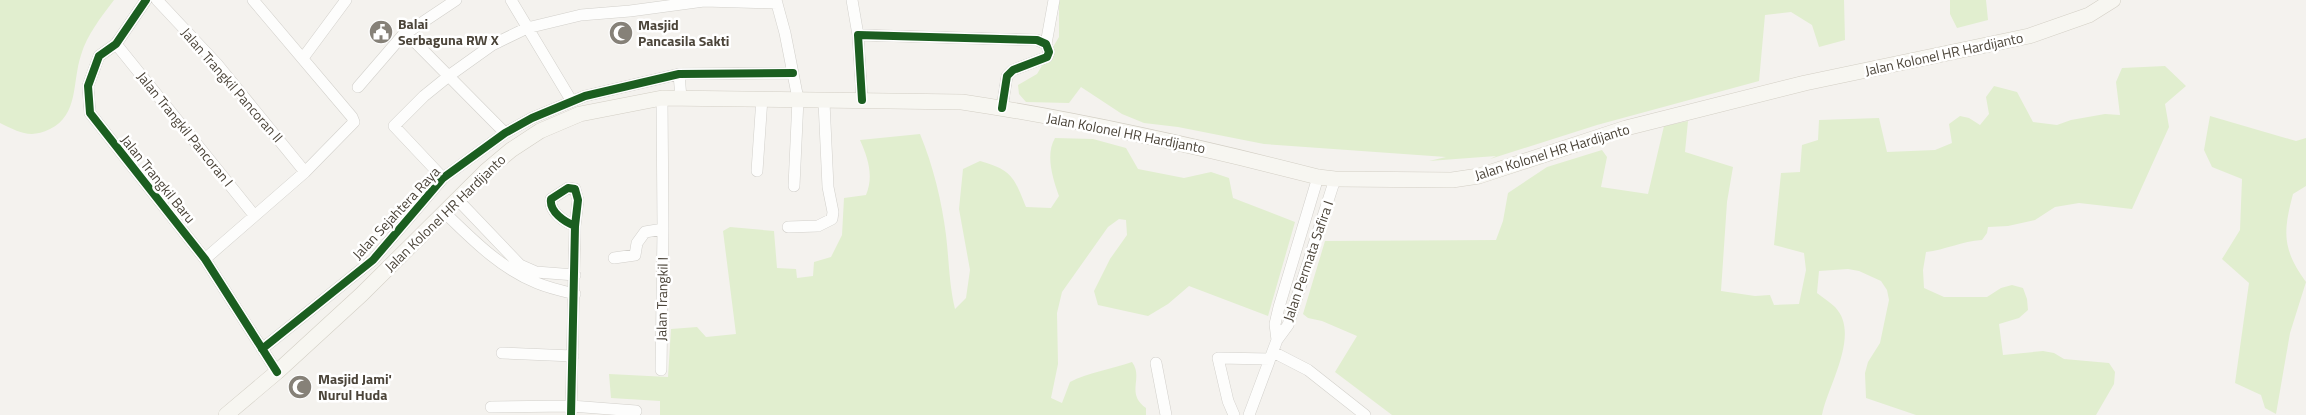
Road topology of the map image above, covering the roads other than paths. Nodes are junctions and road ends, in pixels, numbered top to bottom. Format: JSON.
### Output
{"nodes":[{"id":1,"x":146,"y":0,"type":"edge"},
{"id":2,"x":157,"y":0,"type":"edge"},
{"id":3,"x":346,"y":0,"type":"edge"},
{"id":4,"x":456,"y":0,"type":"edge"},
{"id":5,"x":511,"y":0,"type":"edge"},
{"id":6,"x":704,"y":0,"type":"edge"},
{"id":7,"x":852,"y":0,"type":"edge"},
{"id":8,"x":1054,"y":0,"type":"edge"},
{"id":9,"x":2113,"y":0,"type":"edge"},
{"id":10,"x":256,"y":1,"type":"edge"},
{"id":11,"x":776,"y":2,"type":"edge"},
{"id":12,"x":527,"y":28,"type":"junction"},
{"id":13,"x":406,"y":33,"type":"junction"},
{"id":14,"x":858,"y":34,"type":"junction"},
{"id":15,"x":116,"y":44,"type":"junction"},
{"id":16,"x":1046,"y":44,"type":"junction"},
{"id":17,"x":303,"y":58,"type":"junction"},
{"id":18,"x":793,"y":72,"type":"junction"},
{"id":19,"x":679,"y":74,"type":"junction"},
{"id":20,"x":450,"y":75,"type":"junction"},
{"id":21,"x":358,"y":87,"type":"dead end"},
{"id":22,"x":662,"y":98,"type":"junction"},
{"id":23,"x":681,"y":98,"type":"junction"},
{"id":24,"x":762,"y":98,"type":"junction"},
{"id":25,"x":798,"y":99,"type":"junction"},
{"id":26,"x":571,"y":100,"type":"junction"},
{"id":27,"x":862,"y":100,"type":"junction"},
{"id":28,"x":824,"y":102,"type":"junction"},
{"id":29,"x":1002,"y":108,"type":"junction"},
{"id":30,"x":536,"y":124,"type":"junction"},
{"id":31,"x":506,"y":133,"type":"junction"},
{"id":32,"x":757,"y":171,"type":"dead end"},
{"id":33,"x":305,"y":172,"type":"junction"},
{"id":34,"x":1318,"y":177,"type":"junction"},
{"id":35,"x":443,"y":178,"type":"junction"},
{"id":36,"x":1335,"y":179,"type":"junction"},
{"id":37,"x":794,"y":186,"type":"dead end"},
{"id":38,"x":457,"y":199,"type":"junction"},
{"id":39,"x":444,"y":212,"type":"junction"},
{"id":40,"x":254,"y":215,"type":"junction"},
{"id":41,"x":576,"y":226,"type":"dead end"},
{"id":42,"x":788,"y":228,"type":"dead end"},
{"id":43,"x":663,"y":229,"type":"junction"},
{"id":44,"x":205,"y":258,"type":"junction"},
{"id":45,"x":614,"y":258,"type":"dead end"},
{"id":46,"x":575,"y":275,"type":"junction"},
{"id":47,"x":538,"y":277,"type":"junction"},
{"id":48,"x":1288,"y":280,"type":"junction"},
{"id":49,"x":1302,"y":284,"type":"junction"},
{"id":50,"x":575,"y":294,"type":"junction"},
{"id":51,"x":1277,"y":340,"type":"junction"},
{"id":52,"x":262,"y":349,"type":"junction"},
{"id":53,"x":502,"y":353,"type":"dead end"},
{"id":54,"x":573,"y":356,"type":"junction"},
{"id":55,"x":1271,"y":356,"type":"junction"},
{"id":56,"x":1156,"y":364,"type":"dead end"},
{"id":57,"x":661,"y":370,"type":"dead end"},
{"id":58,"x":277,"y":372,"type":"junction"},
{"id":59,"x":491,"y":406,"type":"dead end"},
{"id":60,"x":571,"y":410,"type":"edge"},
{"id":61,"x":636,"y":411,"type":"dead end"},
{"id":62,"x":226,"y":415,"type":"edge"},
{"id":63,"x":1166,"y":415,"type":"edge"},
{"id":64,"x":1234,"y":415,"type":"edge"},
{"id":65,"x":1249,"y":415,"type":"edge"},
{"id":66,"x":1365,"y":415,"type":"edge"}],
"edges":[{"from":1,"to":15,"type":"street","name":"Jalan Trangkil Baru"},
{"from":2,"to":33,"type":"street","name":"Jalan Trangkil Pancoran II"},
{"from":3,"to":17,"type":"street"},
{"from":4,"to":13,"type":"street"},
{"from":5,"to":12,"type":"street"},
{"from":6,"to":11,"type":"street"},
{"from":6,"to":12,"type":"street"},
{"from":7,"to":14,"type":"street"},
{"from":8,"to":16,"type":"street"},
{"from":9,"to":36,"type":"main road","name":"Jalan Kolonel HR Hardijanto"},
{"from":10,"to":17,"type":"street"},
{"from":11,"to":18,"type":"street"},
{"from":12,"to":20,"type":"street"},
{"from":12,"to":26,"type":"street"},
{"from":13,"to":20,"type":"street"},
{"from":13,"to":21,"type":"street"},
{"from":14,"to":16,"type":"street"},
{"from":14,"to":27,"type":"street"},
{"from":15,"to":40,"type":"street","name":"Jalan Trangkil Pancoran I"},
{"from":15,"to":44,"type":"street","name":"Jalan Trangkil Baru"},
{"from":16,"to":29,"type":"street"},
{"from":17,"to":33,"type":"street"},
{"from":18,"to":19,"type":"street","name":"Jalan Sejahtera Raya"},
{"from":18,"to":25,"type":"street"},
{"from":19,"to":23,"type":"street"},
{"from":19,"to":26,"type":"street","name":"Jalan Sejahtera Raya"},
{"from":20,"to":31,"type":"street"},
{"from":20,"to":35,"type":"street"},
{"from":22,"to":23,"type":"main road","name":"Jalan Kolonel HR Hardijanto"},
{"from":22,"to":30,"type":"main road","name":"Jalan Kolonel HR Hardijanto"},
{"from":22,"to":43,"type":"street","name":"Jalan Trangkil I"},
{"from":23,"to":24,"type":"main road","name":"Jalan Kolonel HR Hardijanto"},
{"from":24,"to":25,"type":"main road","name":"Jalan Kolonel HR Hardijanto"},
{"from":24,"to":32,"type":"street"},
{"from":25,"to":28,"type":"main road","name":"Jalan Kolonel HR Hardijanto"},
{"from":25,"to":37,"type":"street"},
{"from":26,"to":30,"type":"street","name":"Jalan Sejahtera Raya"},
{"from":27,"to":28,"type":"main road","name":"Jalan Kolonel HR Hardijanto"},
{"from":27,"to":29,"type":"main road","name":"Jalan Kolonel HR Hardijanto"},
{"from":28,"to":42,"type":"street"},
{"from":29,"to":34,"type":"main road","name":"Jalan Kolonel HR Hardijanto"},
{"from":30,"to":31,"type":"street","name":"Jalan Sejahtera Raya"},
{"from":30,"to":38,"type":"main road","name":"Jalan Kolonel HR Hardijanto"},
{"from":31,"to":35,"type":"street","name":"Jalan Sejahtera Raya"},
{"from":33,"to":40,"type":"street"},
{"from":34,"to":36,"type":"main road","name":"Jalan Kolonel HR Hardijanto"},
{"from":34,"to":48,"type":"street","name":"Jalan Permata Safira I"},
{"from":35,"to":52,"type":"street","name":"Jalan Sejahtera Raya"},
{"from":36,"to":49,"type":"street","name":"Jalan Permata Safira I"},
{"from":38,"to":39,"type":"main road","name":"Jalan Kolonel HR Hardijanto"},
{"from":38,"to":47,"type":"street"},
{"from":39,"to":47,"type":"street"},
{"from":39,"to":58,"type":"main road","name":"Jalan Kolonel HR Hardijanto"},
{"from":40,"to":44,"type":"street"},
{"from":41,"to":46,"type":"street"},
{"from":43,"to":45,"type":"street","name":"Jalan Trangkil I"},
{"from":43,"to":57,"type":"street","name":"Jalan Trangkil I"},
{"from":44,"to":52,"type":"street","name":"Jalan Trangkil Baru"},
{"from":46,"to":47,"type":"street"},
{"from":46,"to":50,"type":"street"},
{"from":47,"to":50,"type":"street"},
{"from":48,"to":49,"type":"street"},
{"from":48,"to":51,"type":"street","name":"Jalan Permata Safira I"},
{"from":49,"to":51,"type":"street","name":"Jalan Permata Safira I"},
{"from":50,"to":54,"type":"street"},
{"from":51,"to":55,"type":"street","name":"Jalan Permata Safira I"},
{"from":52,"to":58,"type":"street","name":"Jalan Trangkil Baru"},
{"from":53,"to":54,"type":"street"},
{"from":54,"to":60,"type":"street"},
{"from":55,"to":64,"type":"street"},
{"from":55,"to":65,"type":"street","name":"Jalan Permata Safira I"},
{"from":55,"to":66,"type":"street"},
{"from":56,"to":63,"type":"street"},
{"from":58,"to":62,"type":"main road","name":"Jalan Kolonel HR Hardijanto"},
{"from":59,"to":60,"type":"street"},
{"from":60,"to":61,"type":"street"}]}
